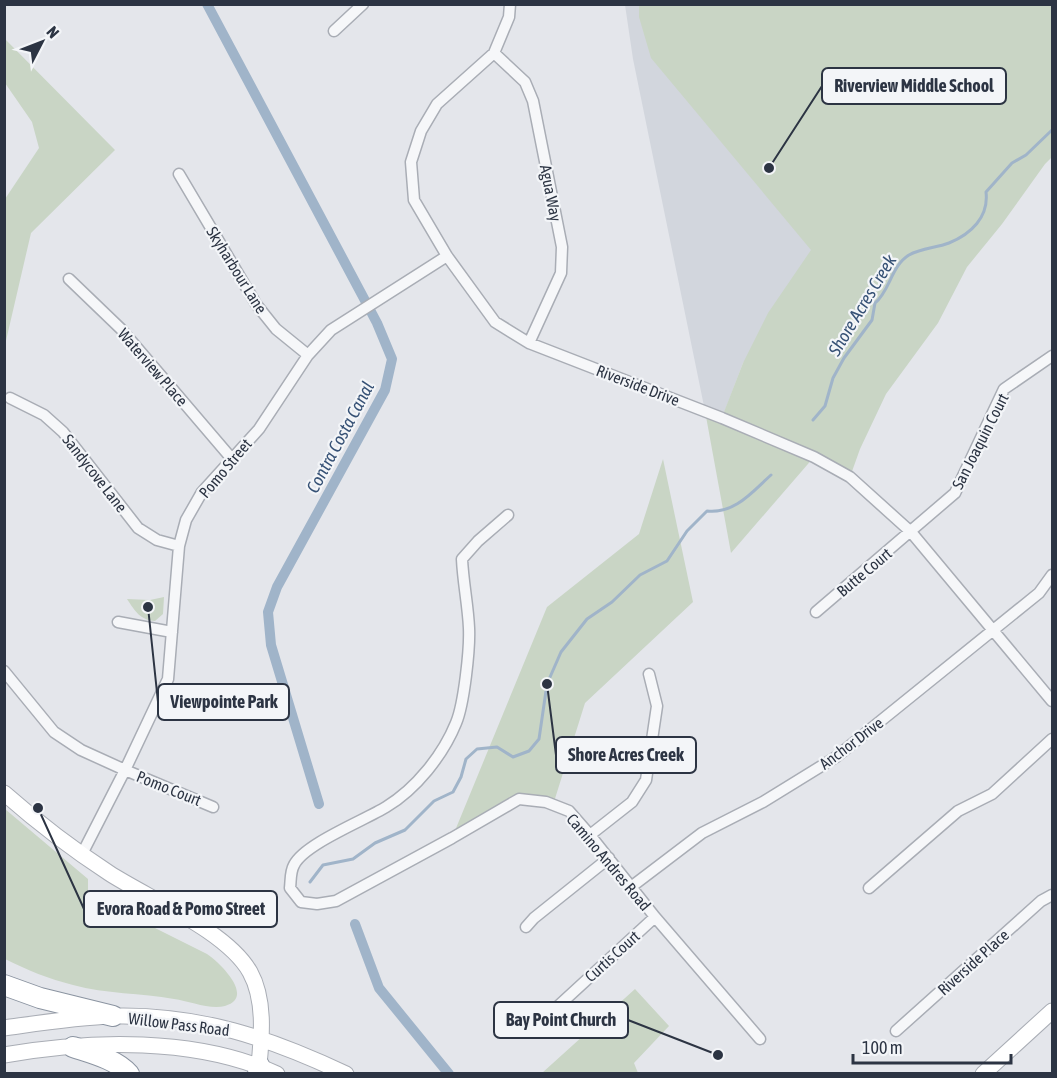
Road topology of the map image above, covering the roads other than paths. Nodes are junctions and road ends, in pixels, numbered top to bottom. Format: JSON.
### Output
{"nodes":[{"id":1,"x":363,"y":4,"type":"edge"},
{"id":2,"x":510,"y":4,"type":"edge"},
{"id":3,"x":334,"y":31,"type":"dead end"},
{"id":4,"x":494,"y":53,"type":"junction"},
{"id":5,"x":179,"y":174,"type":"dead end"},
{"id":6,"x":447,"y":256,"type":"junction"},
{"id":7,"x":69,"y":279,"type":"dead end"},
{"id":8,"x":530,"y":343,"type":"junction"},
{"id":9,"x":308,"y":355,"type":"junction"},
{"id":10,"x":1053,"y":357,"type":"edge"},
{"id":11,"x":10,"y":398,"type":"dead end"},
{"id":12,"x":232,"y":459,"type":"junction"},
{"id":13,"x":508,"y":515,"type":"dead end"},
{"id":14,"x":911,"y":532,"type":"junction"},
{"id":15,"x":179,"y":546,"type":"junction"},
{"id":16,"x":1053,"y":575,"type":"edge"},
{"id":17,"x":816,"y":612,"type":"dead end"},
{"id":18,"x":118,"y":622,"type":"dead end"},
{"id":19,"x":992,"y":630,"type":"junction"},
{"id":20,"x":172,"y":632,"type":"junction"},
{"id":21,"x":4,"y":671,"type":"edge"},
{"id":22,"x":649,"y":674,"type":"dead end"},
{"id":23,"x":1053,"y":701,"type":"edge"},
{"id":24,"x":1053,"y":739,"type":"edge"},
{"id":25,"x":125,"y":770,"type":"junction"},
{"id":26,"x":4,"y":793,"type":"edge"},
{"id":27,"x":213,"y":807,"type":"dead end"},
{"id":28,"x":590,"y":835,"type":"junction"},
{"id":29,"x":82,"y":854,"type":"junction"},
{"id":30,"x":609,"y":858,"type":"junction"},
{"id":31,"x":631,"y":886,"type":"junction"},
{"id":32,"x":869,"y":888,"type":"dead end"},
{"id":33,"x":1053,"y":896,"type":"edge"},
{"id":34,"x":655,"y":917,"type":"junction"},
{"id":35,"x":526,"y":927,"type":"dead end"},
{"id":36,"x":4,"y":985,"type":"edge"},
{"id":37,"x":1053,"y":1011,"type":"edge"},
{"id":38,"x":113,"y":1016,"type":"junction"},
{"id":39,"x":543,"y":1020,"type":"dead end"},
{"id":40,"x":4,"y":1028,"type":"edge"},
{"id":41,"x":896,"y":1031,"type":"dead end"},
{"id":42,"x":261,"y":1038,"type":"junction"},
{"id":43,"x":760,"y":1039,"type":"dead end"},
{"id":44,"x":73,"y":1047,"type":"junction"},
{"id":45,"x":4,"y":1055,"type":"edge"},
{"id":46,"x":258,"y":1069,"type":"edge"},
{"id":47,"x":129,"y":1074,"type":"edge"},
{"id":48,"x":277,"y":1074,"type":"edge"},
{"id":49,"x":346,"y":1074,"type":"edge"},
{"id":50,"x":983,"y":1074,"type":"edge"}],
"edges":[{"from":1,"to":3,"type":"street"},
{"from":2,"to":4,"type":"street","name":"Riverside Drive"},
{"from":4,"to":6,"type":"street","name":"Riverside Drive"},
{"from":4,"to":8,"type":"street","name":"Agua Way"},
{"from":5,"to":9,"type":"street","name":"Skyharbour Lane"},
{"from":6,"to":8,"type":"street","name":"Riverside Drive"},
{"from":6,"to":9,"type":"street","name":"Pomo Street"},
{"from":7,"to":12,"type":"street","name":"Waterview Place"},
{"from":8,"to":14,"type":"street","name":"Riverside Drive"},
{"from":9,"to":12,"type":"street","name":"Pomo Street"},
{"from":10,"to":14,"type":"street","name":"San Joaquin Court"},
{"from":11,"to":15,"type":"street","name":"Sandycove Lane"},
{"from":12,"to":15,"type":"street","name":"Pomo Street"},
{"from":13,"to":28,"type":"street","name":"Camino Andres Road"},
{"from":14,"to":17,"type":"street","name":"Butte Court"},
{"from":14,"to":19,"type":"street","name":"Riverside Drive"},
{"from":15,"to":20,"type":"street","name":"Pomo Street"},
{"from":16,"to":19,"type":"street","name":"Anchor Drive"},
{"from":18,"to":20,"type":"street"},
{"from":19,"to":23,"type":"street","name":"Riverside Drive"},
{"from":19,"to":31,"type":"street","name":"Anchor Drive"},
{"from":20,"to":25,"type":"street","name":"Pomo Street"},
{"from":21,"to":25,"type":"street","name":"Pomo Court"},
{"from":22,"to":28,"type":"street"},
{"from":24,"to":32,"type":"street"},
{"from":25,"to":27,"type":"street","name":"Pomo Court"},
{"from":25,"to":29,"type":"street","name":"Pomo Street"},
{"from":26,"to":29,"type":"main road"},
{"from":28,"to":30,"type":"street","name":"Camino Andres Road"},
{"from":29,"to":42,"type":"main road"},
{"from":30,"to":31,"type":"street","name":"Camino Andres Road"},
{"from":30,"to":35,"type":"street"},
{"from":31,"to":34,"type":"street","name":"Camino Andres Road"},
{"from":33,"to":41,"type":"street","name":"Riverside Place"},
{"from":34,"to":39,"type":"street","name":"Curtis Court"},
{"from":34,"to":43,"type":"street","name":"Camino Andres Road"},
{"from":36,"to":38,"type":"highway"},
{"from":37,"to":50,"type":"main road"},
{"from":38,"to":40,"type":"main road","name":"Willow Pass Road"},
{"from":38,"to":42,"type":"main road","name":"Willow Pass Road"},
{"from":42,"to":46,"type":"main road"},
{"from":42,"to":49,"type":"main road","name":"Willow Pass Road"},
{"from":44,"to":45,"type":"main road","name":"Willow Pass Road"},
{"from":44,"to":46,"type":"main road","name":"Willow Pass Road"},
{"from":44,"to":47,"type":"highway"},
{"from":46,"to":48,"type":"main road","name":"Willow Pass Road"}]}
